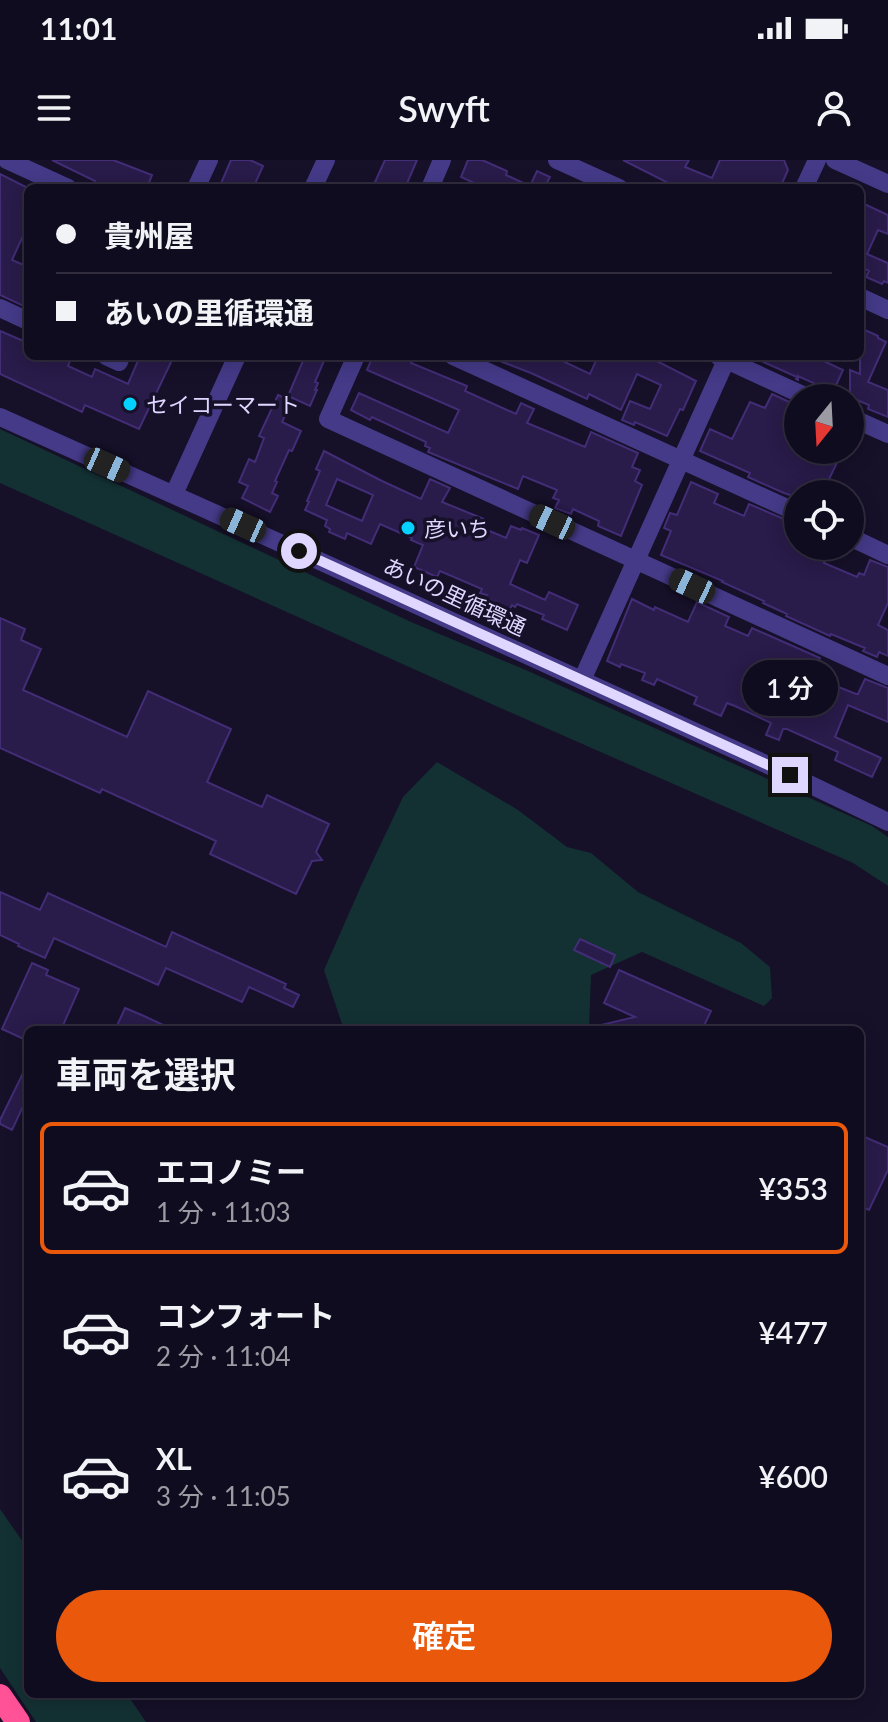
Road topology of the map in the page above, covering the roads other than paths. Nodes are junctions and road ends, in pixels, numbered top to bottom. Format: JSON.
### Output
{"nodes":[{"id":1,"x":7,"y":160,"type":"edge"},
{"id":2,"x":209,"y":160,"type":"edge"},
{"id":3,"x":326,"y":160,"type":"edge"},
{"id":4,"x":442,"y":160,"type":"edge"},
{"id":5,"x":557,"y":160,"type":"edge"},
{"id":6,"x":817,"y":160,"type":"edge"},
{"id":7,"x":835,"y":160,"type":"edge"},
{"id":8,"x":59,"y":184,"type":"edge"},
{"id":9,"x":198,"y":184,"type":"edge"},
{"id":10,"x":315,"y":184,"type":"edge"},
{"id":11,"x":432,"y":184,"type":"edge"},
{"id":12,"x":610,"y":184,"type":"edge"},
{"id":13,"x":806,"y":184,"type":"edge"},
{"id":14,"x":888,"y":184,"type":"edge"},
{"id":15,"x":864,"y":299,"type":"edge"},
{"id":16,"x":0,"y":308,"type":"edge"},
{"id":17,"x":888,"y":310,"type":"edge"},
{"id":18,"x":24,"y":319,"type":"edge"},
{"id":19,"x":235,"y":360,"type":"edge"},
{"id":20,"x":354,"y":360,"type":"edge"},
{"id":21,"x":462,"y":360,"type":"edge"},
{"id":22,"x":723,"y":360,"type":"edge"},
{"id":23,"x":730,"y":360,"type":"edge"},
{"id":24,"x":784,"y":386,"type":"edge"},
{"id":25,"x":0,"y":417,"type":"edge"},
{"id":26,"x":864,"y":423,"type":"edge"},
{"id":27,"x":888,"y":434,"type":"edge"},
{"id":28,"x":682,"y":459,"type":"junction"},
{"id":29,"x":174,"y":494,"type":"junction"},
{"id":30,"x":784,"y":506,"type":"edge"},
{"id":31,"x":864,"y":544,"type":"edge"},
{"id":32,"x":888,"y":555,"type":"edge"},
{"id":33,"x":636,"y":560,"type":"junction"},
{"id":34,"x":888,"y":676,"type":"edge"},
{"id":35,"x":582,"y":680,"type":"junction"},
{"id":36,"x":886,"y":814,"type":"edge"},
{"id":37,"x":0,"y":1696,"type":"edge"},
{"id":38,"x":18,"y":1722,"type":"edge"}],
"edges":[{"from":1,"to":8,"type":"street"},
{"from":2,"to":9,"type":"street"},
{"from":3,"to":10,"type":"street"},
{"from":4,"to":11,"type":"street"},
{"from":5,"to":12,"type":"street"},
{"from":6,"to":13,"type":"street"},
{"from":7,"to":14,"type":"street"},
{"from":15,"to":17,"type":"street"},
{"from":16,"to":18,"type":"street"},
{"from":19,"to":29,"type":"street"},
{"from":20,"to":33,"type":"street"},
{"from":21,"to":28,"type":"street"},
{"from":22,"to":28,"type":"street"},
{"from":23,"to":24,"type":"street"},
{"from":25,"to":29,"type":"street","name":"あいの里循環通"},
{"from":26,"to":27,"type":"street"},
{"from":28,"to":30,"type":"street"},
{"from":28,"to":33,"type":"street"},
{"from":29,"to":35,"type":"street","name":"あいの里循環通"},
{"from":31,"to":32,"type":"street"},
{"from":33,"to":34,"type":"street"},
{"from":33,"to":35,"type":"street"},
{"from":35,"to":36,"type":"street","name":"あいの里循環通"},
{"from":37,"to":38,"type":"highway"}]}
